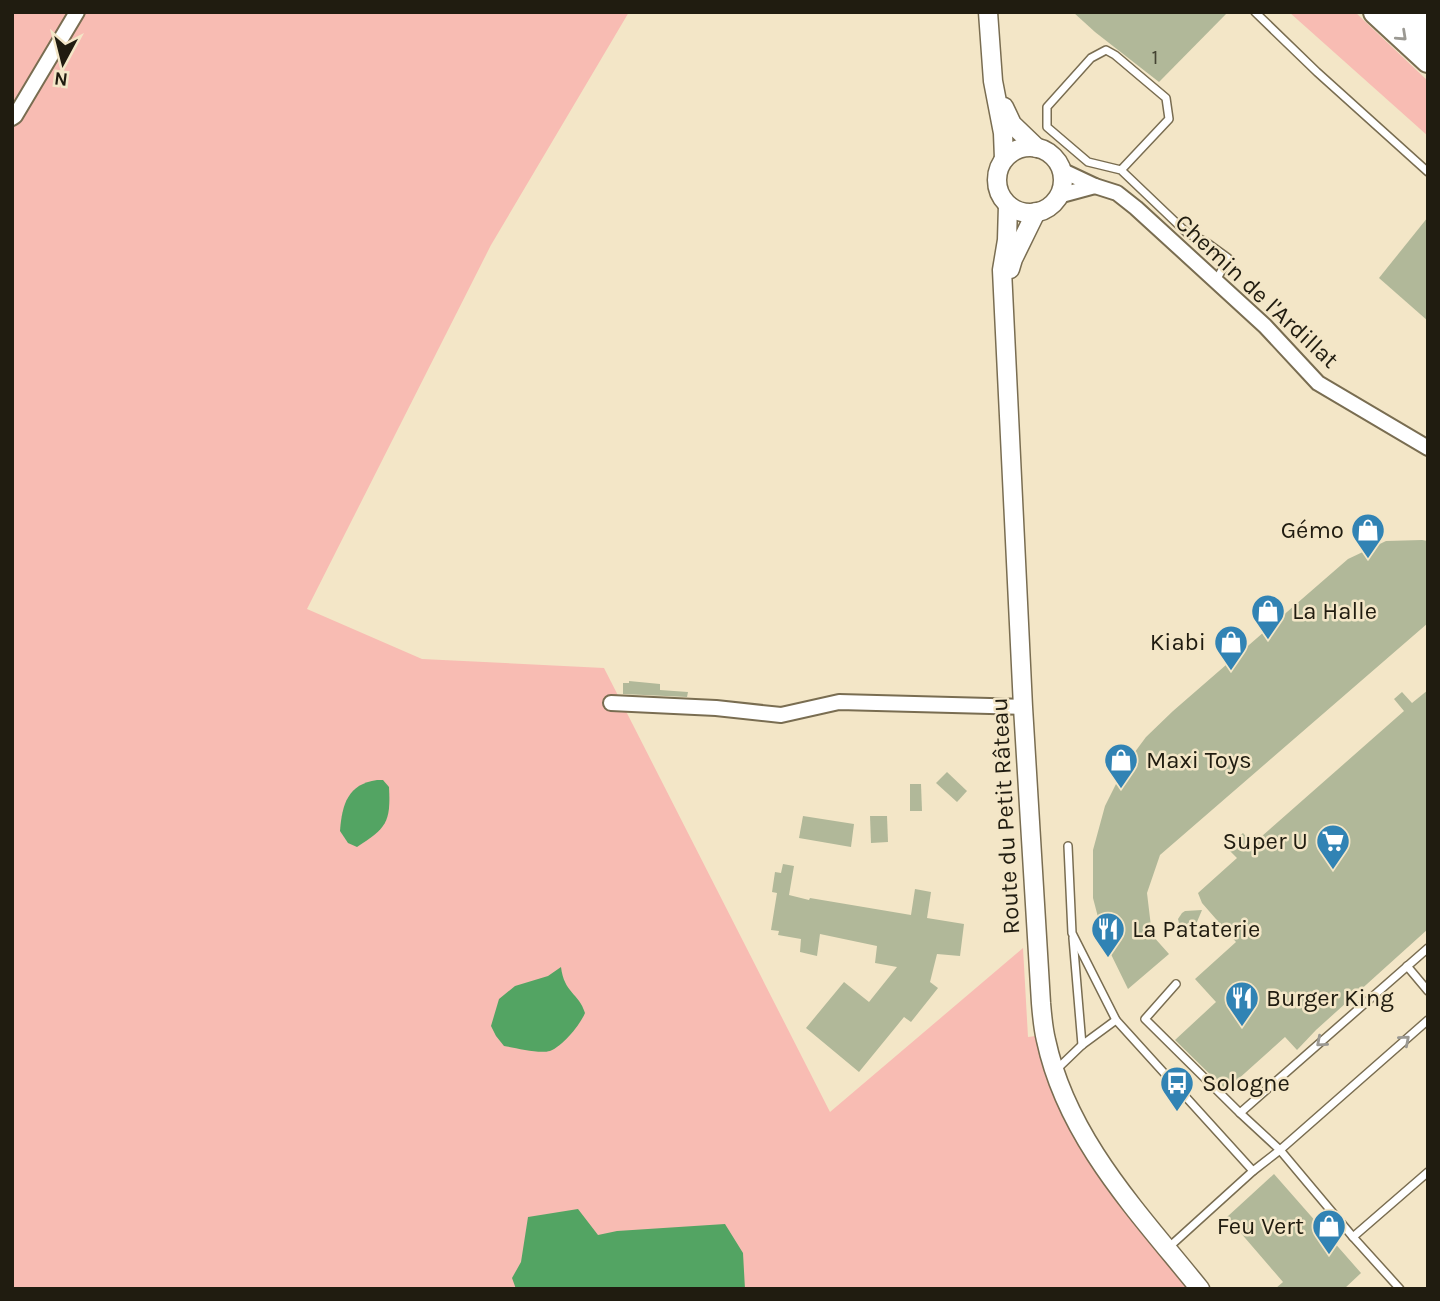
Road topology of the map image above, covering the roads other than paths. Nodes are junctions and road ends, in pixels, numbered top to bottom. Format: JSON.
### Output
{"nodes":[{"id":1,"x":77,"y":12,"type":"edge"},
{"id":2,"x":988,"y":12,"type":"edge"},
{"id":3,"x":1255,"y":12,"type":"edge"},
{"id":4,"x":1376,"y":12,"type":"edge"},
{"id":5,"x":1406,"y":12,"type":"edge"},
{"id":6,"x":1428,"y":32,"type":"edge"},
{"id":7,"x":1428,"y":60,"type":"edge"},
{"id":8,"x":993,"y":81,"type":"junction"},
{"id":9,"x":12,"y":118,"type":"edge"},
{"id":10,"x":1037,"y":148,"type":"junction"},
{"id":11,"x":1004,"y":159,"type":"junction"},
{"id":12,"x":1061,"y":170,"type":"junction"},
{"id":13,"x":1121,"y":170,"type":"junction"},
{"id":14,"x":1428,"y":173,"type":"edge"},
{"id":15,"x":1095,"y":186,"type":"junction"},
{"id":16,"x":1058,"y":197,"type":"junction"},
{"id":17,"x":1008,"y":205,"type":"junction"},
{"id":18,"x":1036,"y":212,"type":"junction"},
{"id":19,"x":1216,"y":281,"type":"junction"},
{"id":20,"x":1004,"y":293,"type":"junction"},
{"id":21,"x":1428,"y":448,"type":"edge"},
{"id":22,"x":611,"y":703,"type":"dead end"},
{"id":23,"x":1023,"y":706,"type":"junction"},
{"id":24,"x":1068,"y":845,"type":"dead end"},
{"id":25,"x":1072,"y":933,"type":"junction"},
{"id":26,"x":1428,"y":948,"type":"edge"},
{"id":27,"x":1407,"y":966,"type":"junction"},
{"id":28,"x":1176,"y":984,"type":"dead end"},
{"id":29,"x":1428,"y":991,"type":"edge"},
{"id":30,"x":1116,"y":1020,"type":"junction"},
{"id":31,"x":1428,"y":1020,"type":"edge"},
{"id":32,"x":1082,"y":1045,"type":"junction"},
{"id":33,"x":1055,"y":1071,"type":"junction"},
{"id":34,"x":1240,"y":1113,"type":"junction"},
{"id":35,"x":1280,"y":1150,"type":"junction"},
{"id":36,"x":1253,"y":1171,"type":"junction"},
{"id":37,"x":1428,"y":1172,"type":"edge"},
{"id":38,"x":1353,"y":1237,"type":"junction"},
{"id":39,"x":1168,"y":1248,"type":"junction"},
{"id":40,"x":1200,"y":1289,"type":"edge"},
{"id":41,"x":1400,"y":1289,"type":"edge"}],
"edges":[{"from":1,"to":9,"type":"street"},
{"from":2,"to":8,"type":"street"},
{"from":3,"to":14,"type":"lane"},
{"from":4,"to":7,"type":"highway","one_way":true},
{"from":5,"to":6,"type":"highway"},
{"from":8,"to":10,"type":"street"},
{"from":8,"to":11,"type":"street"},
{"from":10,"to":11,"type":"street"},
{"from":10,"to":12,"type":"street"},
{"from":11,"to":17,"type":"street"},
{"from":12,"to":15,"type":"street","name":"Chemin de l'Ardillat"},
{"from":12,"to":16,"type":"street"},
{"from":13,"to":13,"type":"lane"},
{"from":13,"to":19,"type":"lane"},
{"from":15,"to":16,"type":"street"},
{"from":15,"to":19,"type":"street","name":"Chemin de l'Ardillat"},
{"from":16,"to":18,"type":"street"},
{"from":17,"to":18,"type":"street"},
{"from":17,"to":20,"type":"street","name":"Route du Petit Râteau"},
{"from":18,"to":20,"type":"street","name":"Route du Petit Râteau"},
{"from":19,"to":21,"type":"street","name":"Chemin de l'Ardillat"},
{"from":20,"to":23,"type":"street","name":"Route du Petit Râteau"},
{"from":22,"to":23,"type":"street"},
{"from":23,"to":33,"type":"street","name":"Route du Petit Râteau"},
{"from":24,"to":25,"type":"lane"},
{"from":25,"to":30,"type":"lane"},
{"from":25,"to":32,"type":"lane"},
{"from":26,"to":27,"type":"lane"},
{"from":27,"to":29,"type":"lane"},
{"from":27,"to":34,"type":"lane","one_way":true},
{"from":28,"to":34,"type":"lane"},
{"from":30,"to":32,"type":"lane"},
{"from":30,"to":36,"type":"lane"},
{"from":35,"to":31,"type":"lane","one_way":true},
{"from":32,"to":33,"type":"lane"},
{"from":33,"to":39,"type":"street","name":"Route du Petit Râteau"},
{"from":34,"to":35,"type":"lane"},
{"from":35,"to":36,"type":"lane"},
{"from":35,"to":38,"type":"lane"},
{"from":36,"to":39,"type":"lane"},
{"from":37,"to":38,"type":"lane"},
{"from":38,"to":41,"type":"lane"},
{"from":39,"to":40,"type":"street","name":"Route du Petit Râteau"}]}
